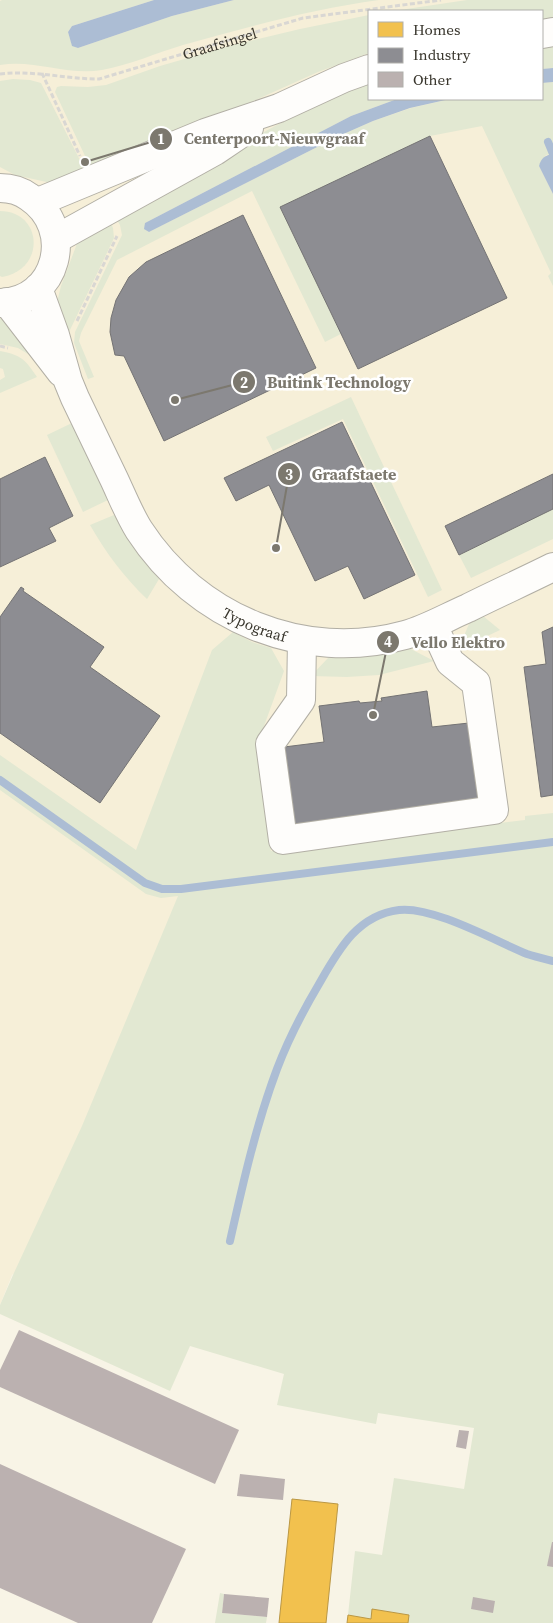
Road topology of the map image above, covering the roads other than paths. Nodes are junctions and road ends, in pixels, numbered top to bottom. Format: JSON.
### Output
{"nodes":[{"id":1,"x":368,"y":69,"type":"edge"},
{"id":2,"x":279,"y":108,"type":"junction"},
{"id":3,"x":0,"y":188,"type":"edge"},
{"id":4,"x":38,"y":202,"type":"junction"},
{"id":5,"x":56,"y":239,"type":"junction"},
{"id":6,"x":38,"y":288,"type":"junction"},
{"id":7,"x":3,"y":302,"type":"edge"},
{"id":8,"x":68,"y":381,"type":"junction"},
{"id":9,"x":553,"y":567,"type":"edge"},
{"id":10,"x":432,"y":624,"type":"junction"},
{"id":11,"x":302,"y":640,"type":"junction"}],
"edges":[{"from":1,"to":2,"type":"street"},
{"from":2,"to":4,"type":"street"},
{"from":2,"to":5,"type":"street"},
{"from":3,"to":4,"type":"street"},
{"from":4,"to":5,"type":"street"},
{"from":5,"to":6,"type":"street"},
{"from":6,"to":7,"type":"street"},
{"from":6,"to":8,"type":"street","name":"Typograaf"},
{"from":7,"to":8,"type":"street","name":"Typograaf"},
{"from":8,"to":11,"type":"street","name":"Typograaf"},
{"from":9,"to":10,"type":"street","name":"Typograaf"},
{"from":10,"to":11,"type":"street","name":"Typograaf"},
{"from":10,"to":11,"type":"street"}]}
